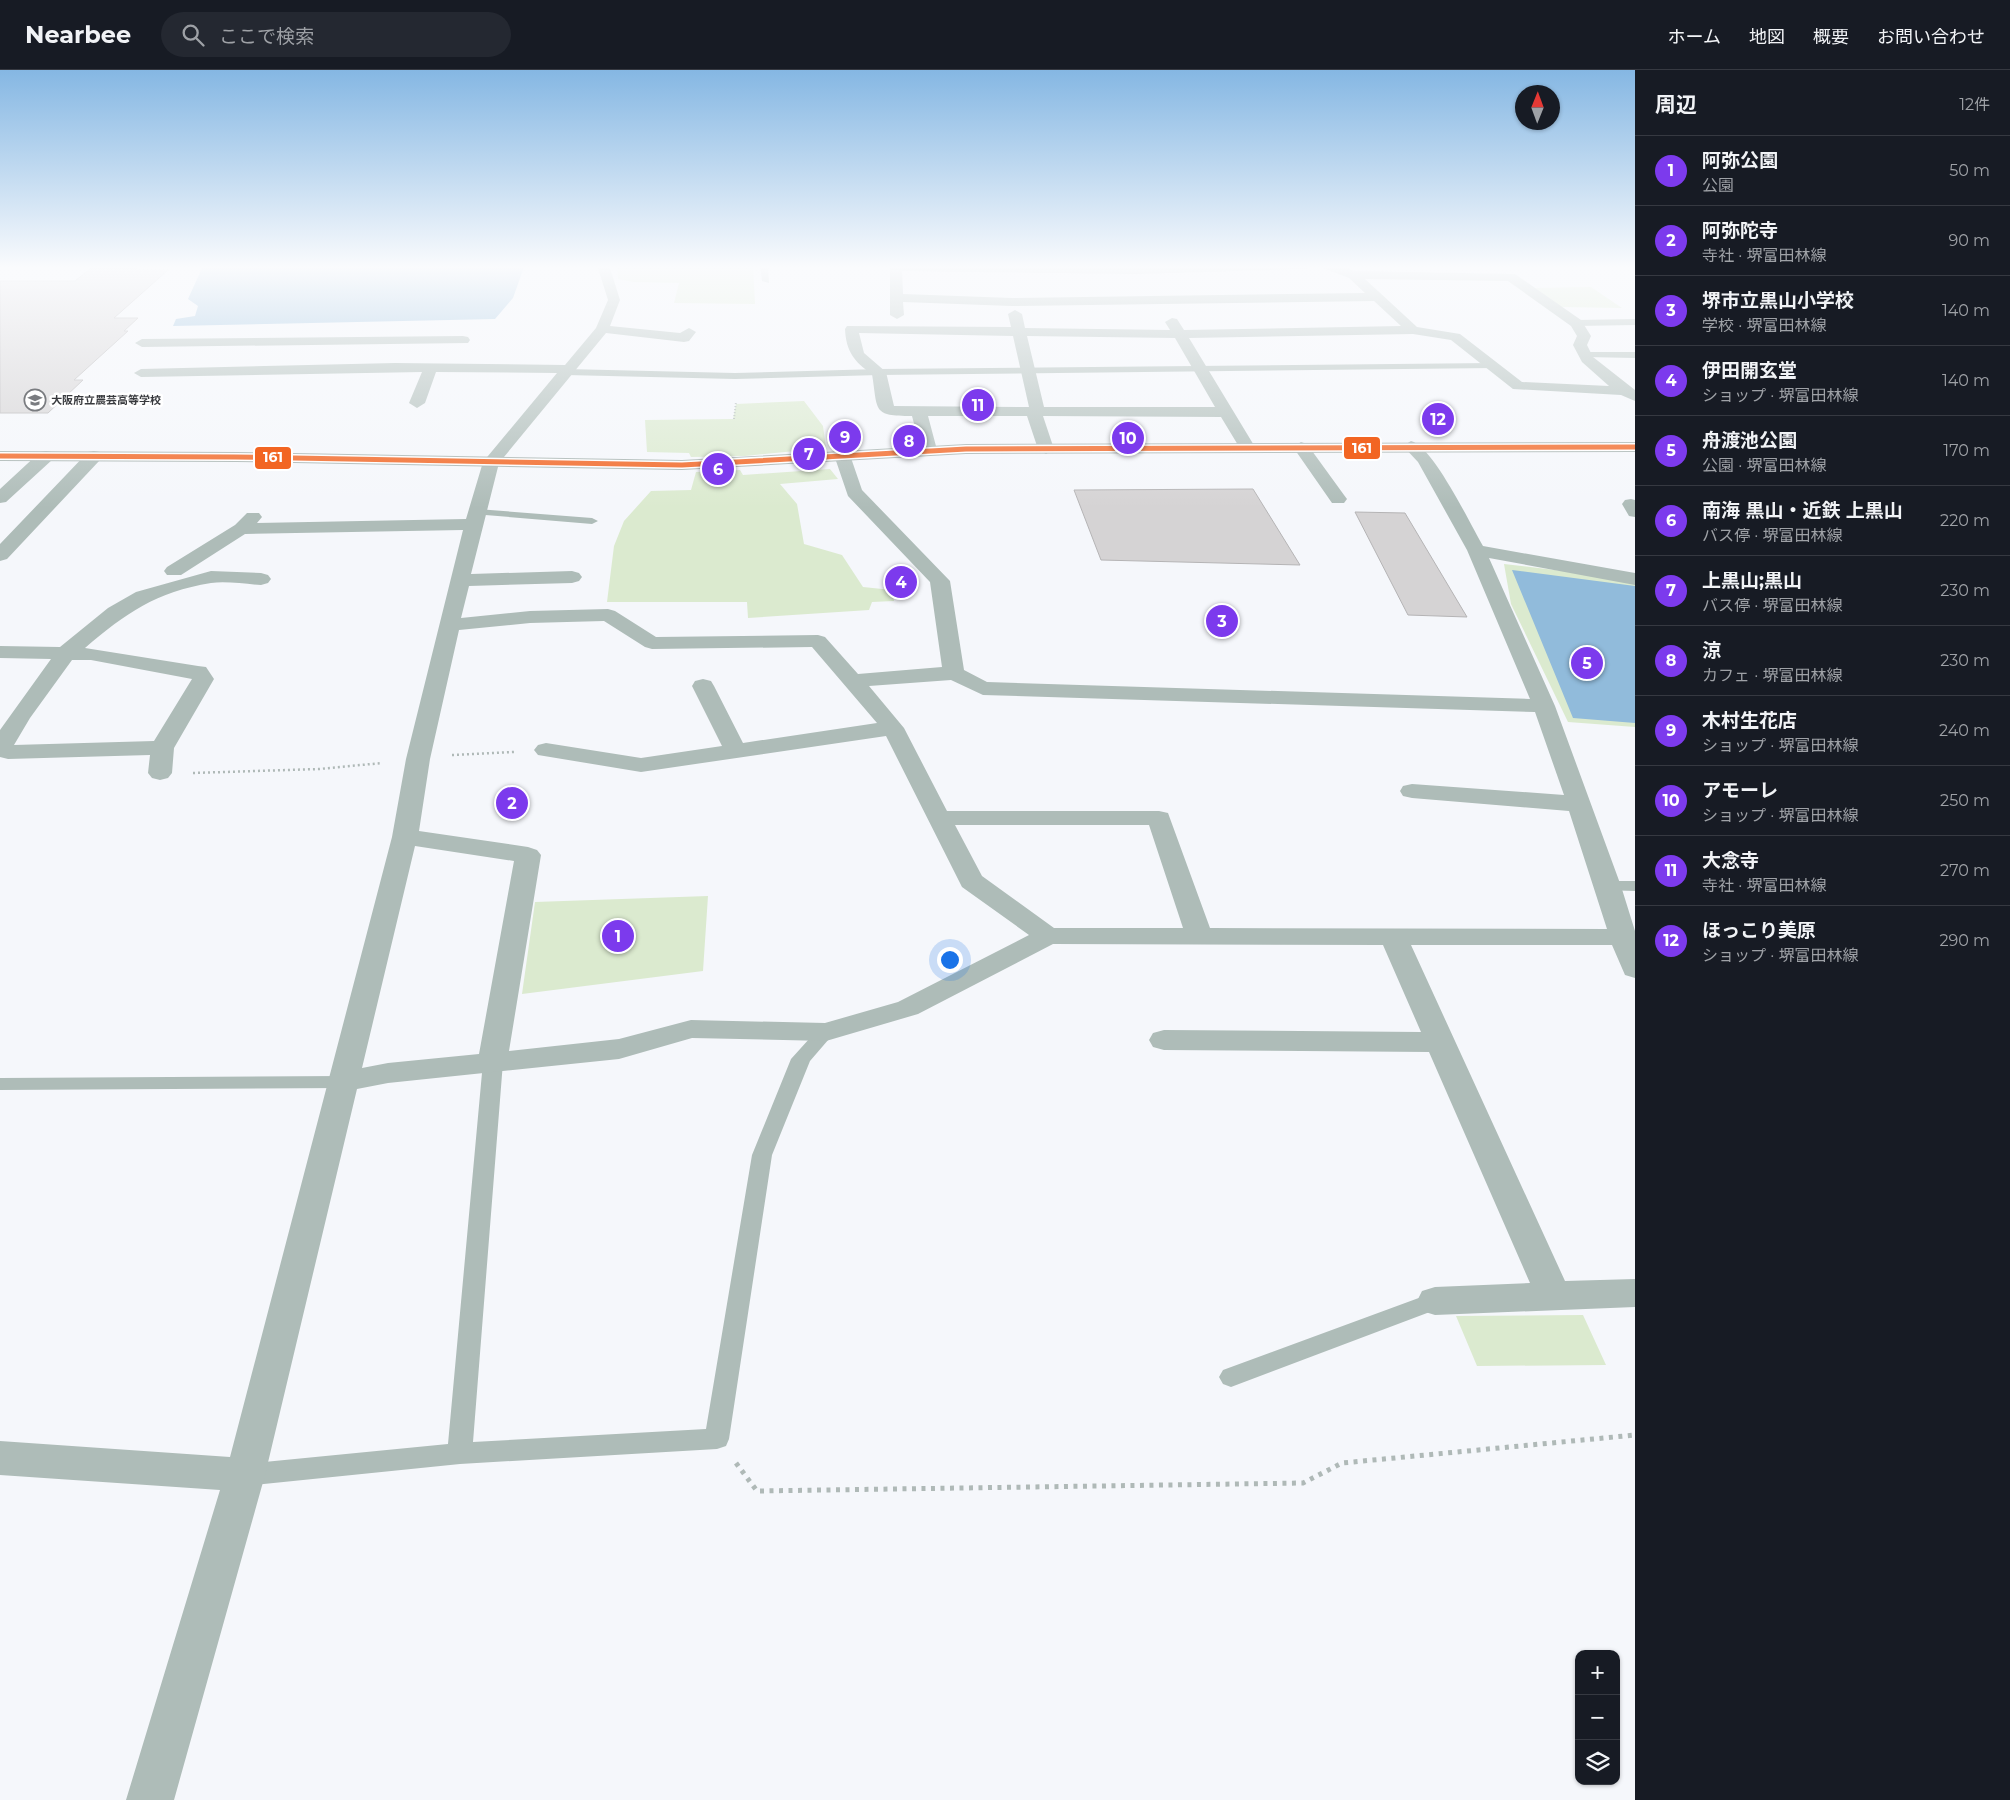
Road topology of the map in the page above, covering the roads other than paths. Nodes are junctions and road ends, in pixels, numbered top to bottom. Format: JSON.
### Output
{"nodes":[{"id":1,"x":251,"y":346,"type":"edge"},
{"id":2,"x":456,"y":346,"type":"edge"},
{"id":3,"x":588,"y":346,"type":"edge"},
{"id":4,"x":852,"y":346,"type":"edge"},
{"id":5,"x":1024,"y":346,"type":"edge"},
{"id":6,"x":1187,"y":346,"type":"edge"},
{"id":7,"x":1466,"y":346,"type":"edge"},
{"id":8,"x":1580,"y":346,"type":"edge"},
{"id":9,"x":1586,"y":354,"type":"junction"},
{"id":10,"x":1635,"y":355,"type":"edge"},
{"id":11,"x":1491,"y":366,"type":"junction"},
{"id":12,"x":438,"y":367,"type":"junction"},
{"id":13,"x":1200,"y":369,"type":"junction"},
{"id":14,"x":229,"y":370,"type":"junction"},
{"id":15,"x":1029,"y":370,"type":"junction"},
{"id":16,"x":567,"y":371,"type":"junction"},
{"id":17,"x":879,"y":372,"type":"junction"},
{"id":18,"x":142,"y":373,"type":"dead end"},
{"id":19,"x":1629,"y":393,"type":"edge"},
{"id":20,"x":416,"y":403,"type":"dead end"},
{"id":21,"x":919,"y":412,"type":"junction"},
{"id":22,"x":1034,"y":412,"type":"junction"},
{"id":23,"x":1226,"y":412,"type":"junction"},
{"id":24,"x":1411,"y":446,"type":"junction"},
{"id":25,"x":1248,"y":447,"type":"junction"},
{"id":26,"x":1302,"y":447,"type":"junction"},
{"id":27,"x":1635,"y":448,"type":"edge"},
{"id":28,"x":1046,"y":449,"type":"junction"},
{"id":29,"x":929,"y":450,"type":"junction"},
{"id":30,"x":842,"y":455,"type":"junction"},
{"id":31,"x":0,"y":456,"type":"edge"},
{"id":32,"x":46,"y":456,"type":"junction"},
{"id":33,"x":94,"y":456,"type":"junction"},
{"id":34,"x":491,"y":462,"type":"junction"},
{"id":35,"x":1326,"y":480,"type":"junction"},
{"id":36,"x":1345,"y":481,"type":"dead end"},
{"id":37,"x":0,"y":498,"type":"edge"},
{"id":38,"x":1338,"y":499,"type":"dead end"},
{"id":39,"x":256,"y":514,"type":"dead end"},
{"id":40,"x":475,"y":518,"type":"junction"},
{"id":41,"x":592,"y":521,"type":"dead end"},
{"id":42,"x":241,"y":529,"type":"junction"},
{"id":43,"x":1476,"y":550,"type":"junction"},
{"id":44,"x":0,"y":555,"type":"edge"},
{"id":45,"x":174,"y":571,"type":"dead end"},
{"id":46,"x":572,"y":578,"type":"dead end"},
{"id":47,"x":261,"y":579,"type":"dead end"},
{"id":48,"x":460,"y":580,"type":"junction"},
{"id":49,"x":1635,"y":580,"type":"edge"},
{"id":50,"x":449,"y":625,"type":"junction"},
{"id":51,"x":0,"y":652,"type":"edge"},
{"id":52,"x":68,"y":652,"type":"junction"},
{"id":53,"x":954,"y":673,"type":"junction"},
{"id":54,"x":854,"y":681,"type":"junction"},
{"id":55,"x":703,"y":686,"type":"dead end"},
{"id":56,"x":1544,"y":706,"type":"junction"},
{"id":57,"x":9,"y":718,"type":"edge"},
{"id":58,"x":893,"y":728,"type":"junction"},
{"id":59,"x":162,"y":748,"type":"junction"},
{"id":60,"x":546,"y":750,"type":"road end"},
{"id":61,"x":736,"y":751,"type":"junction"},
{"id":62,"x":160,"y":773,"type":"road end"},
{"id":63,"x":1412,"y":791,"type":"dead end"},
{"id":64,"x":1579,"y":804,"type":"junction"},
{"id":65,"x":939,"y":818,"type":"junction"},
{"id":66,"x":405,"y":837,"type":"junction"},
{"id":67,"x":1608,"y":886,"type":"junction"},
{"id":68,"x":1635,"y":886,"type":"edge"},
{"id":69,"x":1048,"y":936,"type":"junction"},
{"id":70,"x":1199,"y":936,"type":"junction"},
{"id":71,"x":1393,"y":936,"type":"junction"},
{"id":72,"x":1623,"y":937,"type":"junction"},
{"id":73,"x":1635,"y":969,"type":"edge"},
{"id":74,"x":826,"y":1032,"type":"junction"},
{"id":75,"x":1164,"y":1040,"type":"dead end"},
{"id":76,"x":1438,"y":1042,"type":"junction"},
{"id":77,"x":493,"y":1062,"type":"junction"},
{"id":78,"x":343,"y":1082,"type":"junction"},
{"id":79,"x":0,"y":1084,"type":"edge"},
{"id":80,"x":1635,"y":1293,"type":"edge"},
{"id":81,"x":1553,"y":1295,"type":"junction"},
{"id":82,"x":1435,"y":1301,"type":"joint"},
{"id":83,"x":1231,"y":1377,"type":"dead end"},
{"id":84,"x":460,"y":1453,"type":"junction"},
{"id":85,"x":0,"y":1458,"type":"edge"},
{"id":86,"x":245,"y":1476,"type":"junction"},
{"id":87,"x":150,"y":1800,"type":"edge"}],
"edges":[{"from":1,"to":14,"type":"street"},
{"from":2,"to":12,"type":"street"},
{"from":3,"to":16,"type":"street"},
{"from":4,"to":17,"type":"street"},
{"from":5,"to":15,"type":"street"},
{"from":6,"to":13,"type":"street"},
{"from":7,"to":11,"type":"street"},
{"from":8,"to":9,"type":"street"},
{"from":9,"to":10,"type":"lane"},
{"from":9,"to":19,"type":"street"},
{"from":11,"to":13,"type":"lane"},
{"from":11,"to":19,"type":"street"},
{"from":12,"to":14,"type":"street"},
{"from":12,"to":16,"type":"street"},
{"from":12,"to":20,"type":"street"},
{"from":13,"to":15,"type":"lane"},
{"from":13,"to":23,"type":"street"},
{"from":14,"to":18,"type":"street"},
{"from":15,"to":17,"type":"lane"},
{"from":15,"to":22,"type":"street"},
{"from":16,"to":17,"type":"lane"},
{"from":16,"to":34,"type":"street"},
{"from":17,"to":21,"type":"street"},
{"from":21,"to":22,"type":"street"},
{"from":21,"to":29,"type":"street"},
{"from":22,"to":23,"type":"street"},
{"from":22,"to":28,"type":"street"},
{"from":23,"to":25,"type":"street"},
{"from":24,"to":26,"type":"main road"},
{"from":24,"to":27,"type":"main road"},
{"from":24,"to":43,"type":"street"},
{"from":25,"to":26,"type":"main road"},
{"from":25,"to":28,"type":"main road"},
{"from":26,"to":35,"type":"street"},
{"from":28,"to":29,"type":"main road"},
{"from":29,"to":30,"type":"main road"},
{"from":30,"to":34,"type":"main road"},
{"from":30,"to":53,"type":"street"},
{"from":31,"to":32,"type":"main road"},
{"from":32,"to":33,"type":"main road"},
{"from":32,"to":37,"type":"street"},
{"from":33,"to":34,"type":"main road"},
{"from":33,"to":44,"type":"street"},
{"from":34,"to":40,"type":"street"},
{"from":35,"to":36,"type":"street"},
{"from":35,"to":38,"type":"street"},
{"from":39,"to":42,"type":"street"},
{"from":40,"to":41,"type":"lane"},
{"from":40,"to":42,"type":"street"},
{"from":40,"to":48,"type":"street"},
{"from":42,"to":45,"type":"street"},
{"from":43,"to":49,"type":"street"},
{"from":43,"to":56,"type":"street"},
{"from":46,"to":48,"type":"street"},
{"from":47,"to":52,"type":"street"},
{"from":48,"to":50,"type":"street"},
{"from":50,"to":54,"type":"street"},
{"from":50,"to":66,"type":"street"},
{"from":51,"to":52,"type":"street"},
{"from":52,"to":57,"type":"street"},
{"from":52,"to":59,"type":"street"},
{"from":53,"to":54,"type":"street"},
{"from":53,"to":56,"type":"street"},
{"from":54,"to":58,"type":"street"},
{"from":55,"to":61,"type":"street"},
{"from":56,"to":64,"type":"street"},
{"from":57,"to":59,"type":"street"},
{"from":58,"to":61,"type":"street"},
{"from":58,"to":65,"type":"street"},
{"from":59,"to":62,"type":"street"},
{"from":60,"to":61,"type":"street"},
{"from":63,"to":64,"type":"street"},
{"from":64,"to":67,"type":"street"},
{"from":65,"to":69,"type":"street"},
{"from":65,"to":70,"type":"street"},
{"from":66,"to":77,"type":"street"},
{"from":66,"to":78,"type":"street"},
{"from":67,"to":68,"type":"lane"},
{"from":67,"to":72,"type":"street"},
{"from":69,"to":70,"type":"street"},
{"from":69,"to":74,"type":"street"},
{"from":70,"to":71,"type":"street"},
{"from":71,"to":72,"type":"street"},
{"from":71,"to":76,"type":"street"},
{"from":72,"to":73,"type":"street"},
{"from":74,"to":77,"type":"street"},
{"from":74,"to":84,"type":"lane"},
{"from":75,"to":76,"type":"street"},
{"from":76,"to":81,"type":"street"},
{"from":77,"to":78,"type":"street"},
{"from":77,"to":84,"type":"lane"},
{"from":78,"to":79,"type":"lane"},
{"from":78,"to":86,"type":"street"},
{"from":80,"to":81,"type":"street"},
{"from":81,"to":82,"type":"street"},
{"from":82,"to":83,"type":"lane"},
{"from":84,"to":86,"type":"lane"},
{"from":85,"to":86,"type":"street"},
{"from":86,"to":87,"type":"street"}]}
